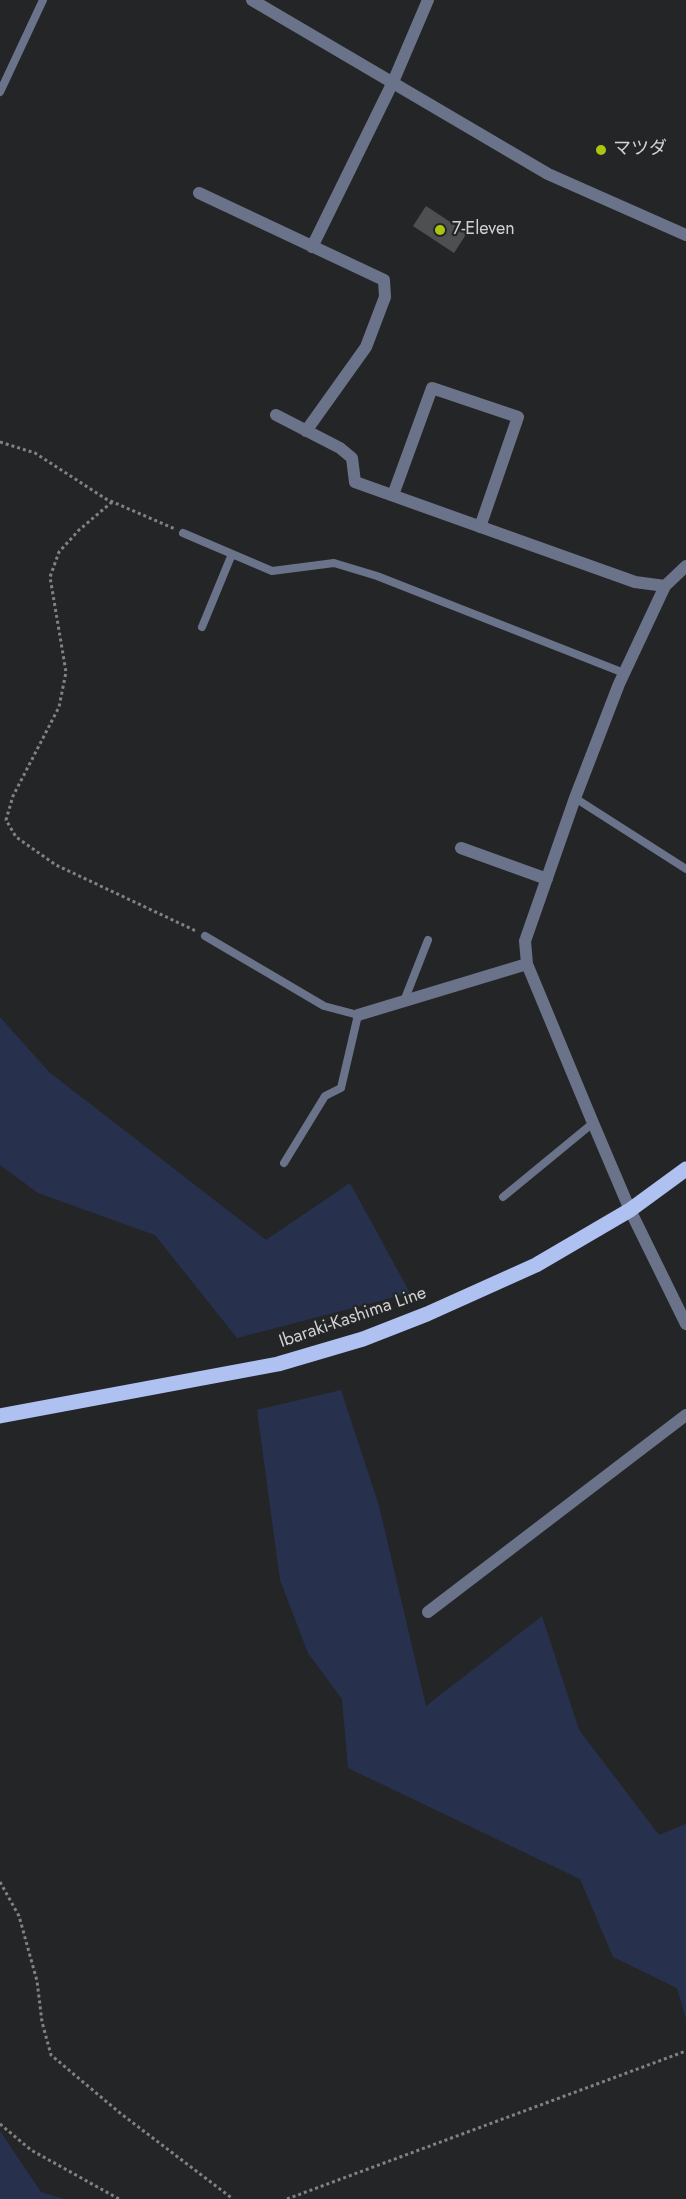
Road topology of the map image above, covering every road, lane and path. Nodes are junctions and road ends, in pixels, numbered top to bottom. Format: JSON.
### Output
{"nodes":[{"id":1,"x":43,"y":0,"type":"edge"},
{"id":2,"x":252,"y":0,"type":"edge"},
{"id":3,"x":428,"y":0,"type":"edge"},
{"id":4,"x":393,"y":82,"type":"junction"},
{"id":5,"x":0,"y":92,"type":"edge"},
{"id":6,"x":199,"y":193,"type":"dead end"},
{"id":7,"x":686,"y":235,"type":"edge"},
{"id":8,"x":312,"y":247,"type":"junction"},
{"id":9,"x":276,"y":415,"type":"dead end"},
{"id":10,"x":306,"y":431,"type":"junction"},
{"id":11,"x":0,"y":442,"type":"edge"},
{"id":12,"x":393,"y":495,"type":"junction"},
{"id":13,"x":112,"y":502,"type":"junction"},
{"id":14,"x":480,"y":527,"type":"junction"},
{"id":15,"x":183,"y":533,"type":"joint"},
{"id":16,"x":232,"y":554,"type":"junction"},
{"id":17,"x":686,"y":566,"type":"edge"},
{"id":18,"x":665,"y":586,"type":"junction"},
{"id":19,"x":202,"y":627,"type":"dead end"},
{"id":20,"x":624,"y":674,"type":"junction"},
{"id":21,"x":575,"y":798,"type":"junction"},
{"id":22,"x":461,"y":848,"type":"dead end"},
{"id":23,"x":686,"y":869,"type":"edge"},
{"id":24,"x":546,"y":879,"type":"junction"},
{"id":25,"x":205,"y":936,"type":"joint"},
{"id":26,"x":428,"y":940,"type":"dead end"},
{"id":27,"x":527,"y":964,"type":"junction"},
{"id":28,"x":404,"y":1001,"type":"junction"},
{"id":29,"x":358,"y":1015,"type":"junction"},
{"id":30,"x":593,"y":1123,"type":"junction"},
{"id":31,"x":285,"y":1163,"type":"dead end"},
{"id":32,"x":686,"y":1169,"type":"edge"},
{"id":33,"x":503,"y":1197,"type":"dead end"},
{"id":34,"x":630,"y":1210,"type":"junction"},
{"id":35,"x":686,"y":1324,"type":"edge"},
{"id":36,"x":686,"y":1415,"type":"edge"},
{"id":37,"x":0,"y":1416,"type":"edge"},
{"id":38,"x":428,"y":1612,"type":"dead end"},
{"id":39,"x":0,"y":1882,"type":"edge"},
{"id":40,"x":686,"y":2051,"type":"edge"},
{"id":41,"x":0,"y":2124,"type":"edge"},
{"id":42,"x":119,"y":2199,"type":"edge"},
{"id":43,"x":233,"y":2199,"type":"edge"},
{"id":44,"x":287,"y":2199,"type":"edge"}],
"edges":[{"from":1,"to":5,"type":"lane"},
{"from":2,"to":4,"type":"street"},
{"from":3,"to":4,"type":"street"},
{"from":4,"to":7,"type":"street"},
{"from":4,"to":8,"type":"street"},
{"from":6,"to":8,"type":"street"},
{"from":8,"to":10,"type":"street"},
{"from":9,"to":10,"type":"street"},
{"from":10,"to":12,"type":"street"},
{"from":11,"to":13,"type":"path"},
{"from":12,"to":14,"type":"street"},
{"from":12,"to":14,"type":"street"},
{"from":13,"to":15,"type":"path"},
{"from":13,"to":25,"type":"path"},
{"from":14,"to":18,"type":"street"},
{"from":15,"to":16,"type":"lane"},
{"from":16,"to":19,"type":"lane"},
{"from":16,"to":20,"type":"lane"},
{"from":17,"to":18,"type":"street"},
{"from":18,"to":20,"type":"street"},
{"from":20,"to":21,"type":"street"},
{"from":21,"to":23,"type":"lane"},
{"from":21,"to":24,"type":"street"},
{"from":22,"to":24,"type":"street"},
{"from":24,"to":27,"type":"street"},
{"from":25,"to":29,"type":"lane"},
{"from":26,"to":28,"type":"lane"},
{"from":27,"to":28,"type":"street"},
{"from":27,"to":30,"type":"street"},
{"from":28,"to":29,"type":"street"},
{"from":29,"to":31,"type":"lane"},
{"from":30,"to":33,"type":"lane"},
{"from":30,"to":34,"type":"street"},
{"from":32,"to":34,"type":"main road","name":"Ibaraki-Kashima Line"},
{"from":34,"to":35,"type":"street"},
{"from":34,"to":37,"type":"main road","name":"Ibaraki-Kashima Line"},
{"from":36,"to":38,"type":"street"},
{"from":39,"to":43,"type":"path"},
{"from":40,"to":44,"type":"path"},
{"from":41,"to":42,"type":"path"}]}
